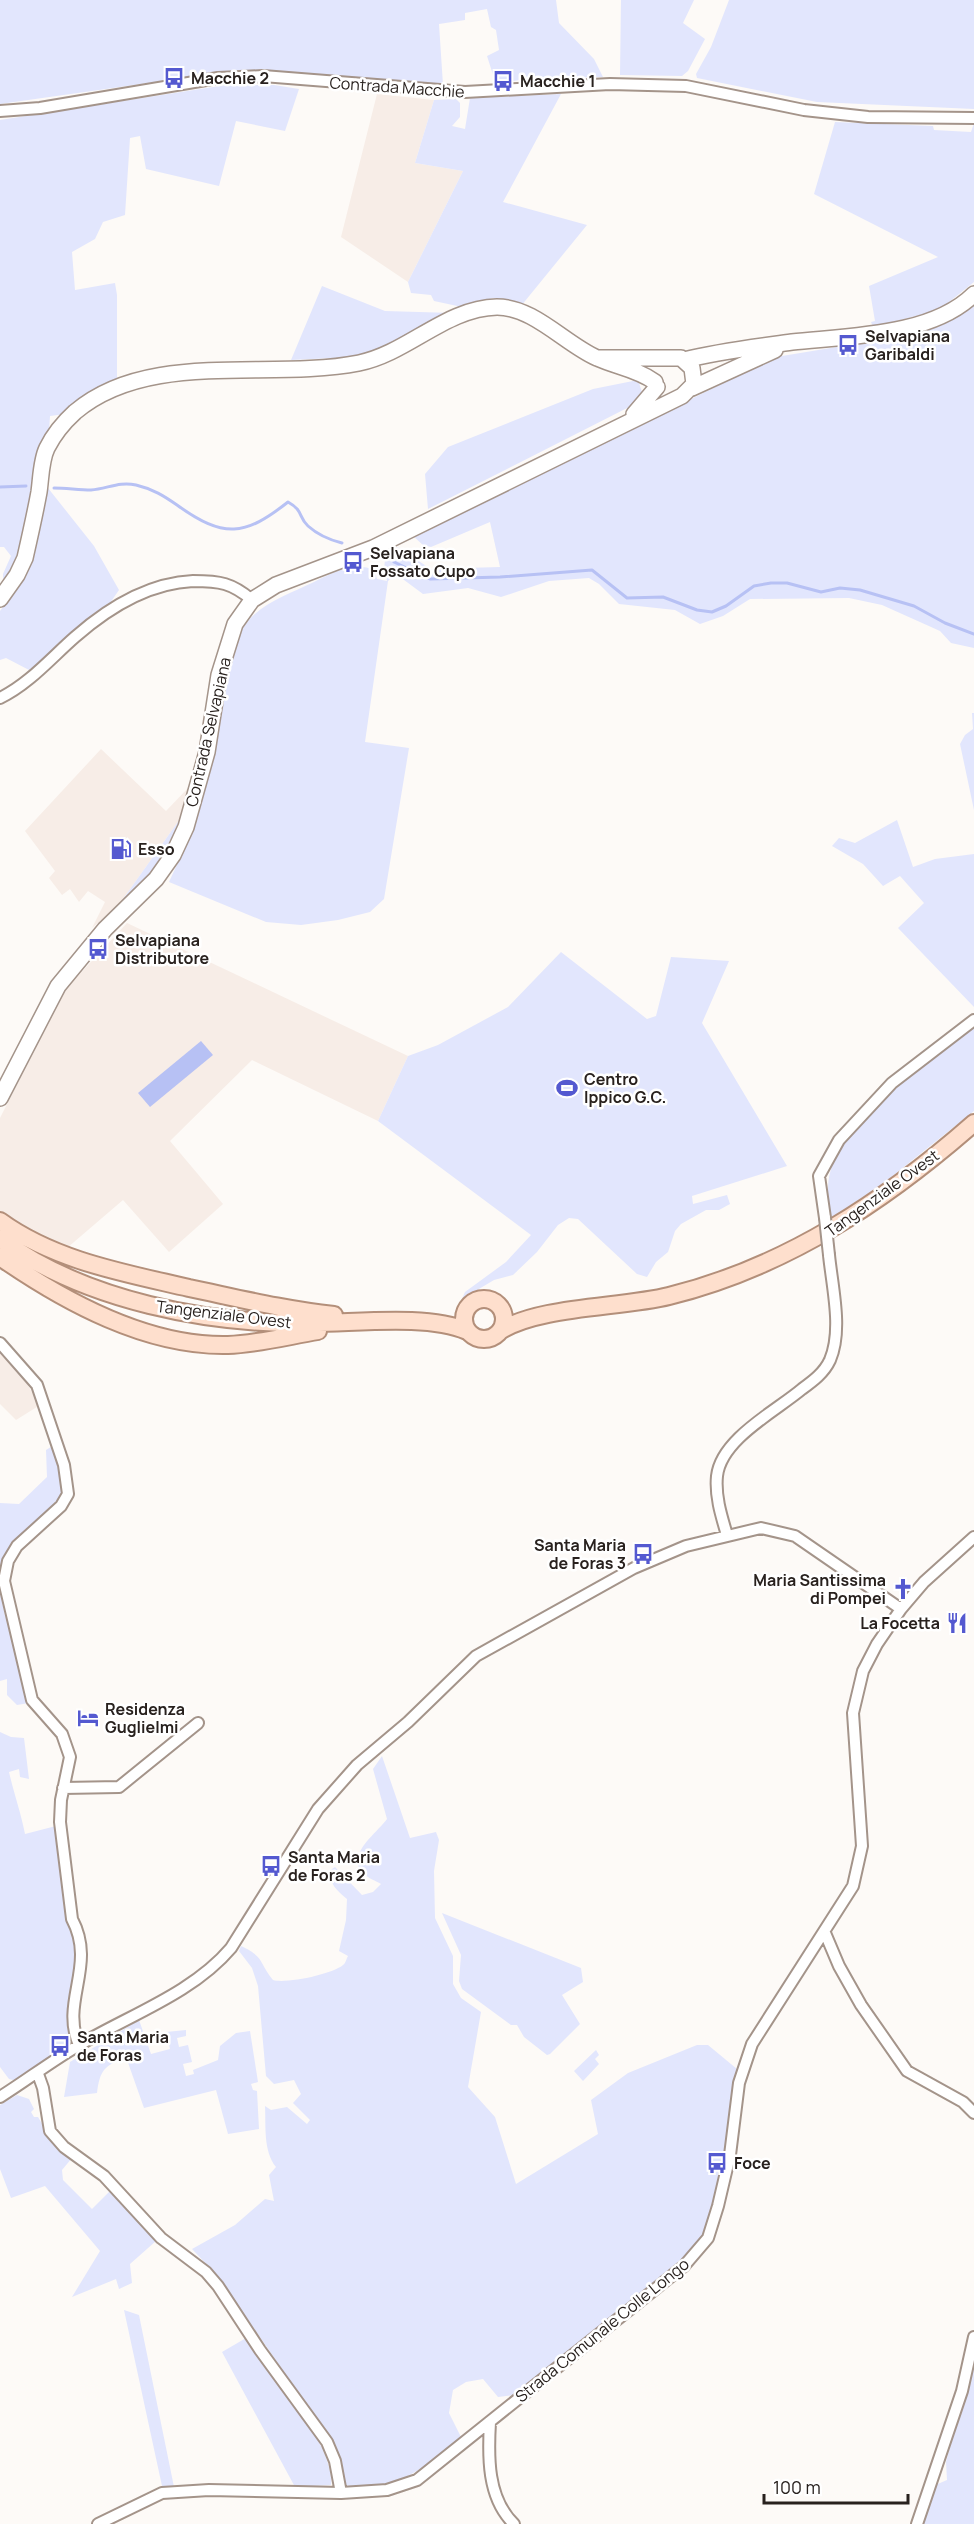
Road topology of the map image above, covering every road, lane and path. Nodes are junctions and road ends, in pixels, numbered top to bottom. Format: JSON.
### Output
{"nodes":[{"id":1,"x":0,"y":111,"type":"edge"},
{"id":2,"x":974,"y":118,"type":"edge"},
{"id":3,"x":974,"y":294,"type":"edge"},
{"id":4,"x":792,"y":342,"type":"junction"},
{"id":5,"x":597,"y":358,"type":"junction"},
{"id":6,"x":677,"y":359,"type":"junction"},
{"id":7,"x":656,"y":385,"type":"junction"},
{"id":8,"x":692,"y":388,"type":"junction"},
{"id":9,"x":678,"y":397,"type":"junction"},
{"id":10,"x":626,"y":422,"type":"junction"},
{"id":11,"x":0,"y":600,"type":"edge"},
{"id":12,"x":252,"y":600,"type":"junction"},
{"id":13,"x":0,"y":698,"type":"edge"},
{"id":14,"x":974,"y":1020,"type":"edge"},
{"id":15,"x":0,"y":1098,"type":"edge"},
{"id":16,"x":974,"y":1123,"type":"edge"},
{"id":17,"x":0,"y":1221,"type":"edge"},
{"id":18,"x":0,"y":1239,"type":"edge"},
{"id":19,"x":0,"y":1257,"type":"edge"},
{"id":20,"x":500,"y":1308,"type":"junction"},
{"id":21,"x":466,"y":1309,"type":"junction"},
{"id":22,"x":541,"y":1315,"type":"junction"},
{"id":23,"x":373,"y":1322,"type":"junction"},
{"id":24,"x":428,"y":1322,"type":"junction"},
{"id":25,"x":467,"y":1331,"type":"junction"},
{"id":26,"x":500,"y":1331,"type":"junction"},
{"id":27,"x":0,"y":1343,"type":"edge"},
{"id":28,"x":727,"y":1535,"type":"junction"},
{"id":29,"x":974,"y":1537,"type":"edge"},
{"id":30,"x":901,"y":1609,"type":"junction"},
{"id":31,"x":198,"y":1723,"type":"dead end"},
{"id":32,"x":63,"y":1788,"type":"junction"},
{"id":33,"x":825,"y":1933,"type":"junction"},
{"id":34,"x":79,"y":2045,"type":"junction"},
{"id":35,"x":38,"y":2074,"type":"junction"},
{"id":36,"x":0,"y":2097,"type":"edge"},
{"id":37,"x":974,"y":2113,"type":"edge"},
{"id":38,"x":974,"y":2337,"type":"edge"},
{"id":39,"x":490,"y":2421,"type":"junction"},
{"id":40,"x":341,"y":2493,"type":"junction"},
{"id":41,"x":98,"y":2524,"type":"edge"},
{"id":42,"x":514,"y":2524,"type":"edge"},
{"id":43,"x":917,"y":2524,"type":"edge"}],
"edges":[{"from":1,"to":2,"type":"street","name":"Contrada Macchie"},
{"from":3,"to":4,"type":"main road"},
{"from":4,"to":6,"type":"main road"},
{"from":4,"to":8,"type":"main road"},
{"from":5,"to":6,"type":"main road"},
{"from":5,"to":7,"type":"main road"},
{"from":5,"to":11,"type":"main road"},
{"from":6,"to":7,"type":"main road"},
{"from":6,"to":8,"type":"main road"},
{"from":7,"to":9,"type":"main road"},
{"from":7,"to":10,"type":"main road","name":"Contrada Selvapiana"},
{"from":8,"to":9,"type":"main road"},
{"from":9,"to":10,"type":"main road","name":"Contrada Selvapiana"},
{"from":10,"to":12,"type":"main road","name":"Contrada Selvapiana"},
{"from":12,"to":13,"type":"street"},
{"from":12,"to":15,"type":"main road","name":"Contrada Selvapiana"},
{"from":14,"to":28,"type":"street","bridge":true},
{"from":16,"to":22,"type":"main road","name":"Tangenziale Ovest"},
{"from":17,"to":23,"type":"main road"},
{"from":18,"to":23,"type":"main road","name":"Tangenziale Ovest"},
{"from":19,"to":23,"type":"main road"},
{"from":20,"to":21,"type":"main road"},
{"from":20,"to":22,"type":"main road","name":"Tangenziale Ovest"},
{"from":20,"to":26,"type":"main road"},
{"from":21,"to":24,"type":"main road","name":"Tangenziale Ovest"},
{"from":21,"to":25,"type":"main road"},
{"from":22,"to":26,"type":"main road","name":"Tangenziale Ovest"},
{"from":23,"to":24,"type":"main road","name":"Tangenziale Ovest"},
{"from":24,"to":25,"type":"main road","name":"Tangenziale Ovest"},
{"from":25,"to":26,"type":"main road"},
{"from":27,"to":32,"type":"street"},
{"from":28,"to":30,"type":"street"},
{"from":28,"to":34,"type":"street"},
{"from":29,"to":30,"type":"street","name":"Strada Comunale Colle Longo"},
{"from":30,"to":33,"type":"street","name":"Strada Comunale Colle Longo"},
{"from":31,"to":32,"type":"street"},
{"from":32,"to":34,"type":"street"},
{"from":33,"to":37,"type":"street"},
{"from":33,"to":39,"type":"street","name":"Strada Comunale Colle Longo"},
{"from":34,"to":35,"type":"street"},
{"from":35,"to":36,"type":"street"},
{"from":35,"to":40,"type":"street"},
{"from":38,"to":43,"type":"street"},
{"from":39,"to":40,"type":"street","name":"Strada Comunale Colle Longo"},
{"from":39,"to":42,"type":"street"},
{"from":40,"to":41,"type":"street","name":"Strada Comunale Colle Longo"}]}
